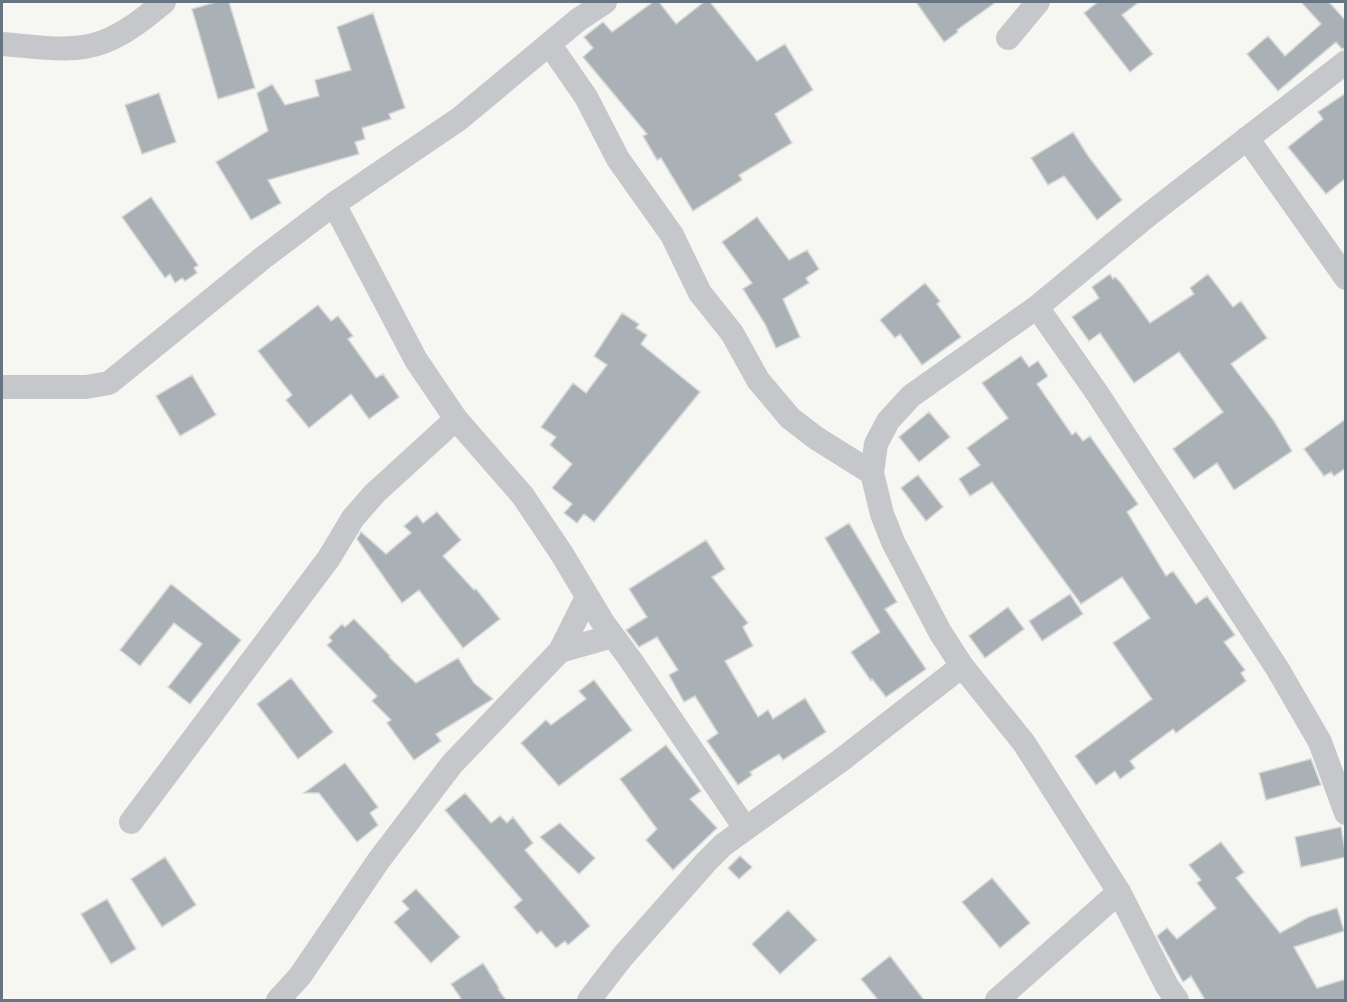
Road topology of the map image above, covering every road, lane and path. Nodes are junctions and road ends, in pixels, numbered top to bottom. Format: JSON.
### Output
{"nodes":[{"id":1,"x":164,"y":2,"type":"edge"},
{"id":2,"x":605,"y":2,"type":"edge"},
{"id":3,"x":1038,"y":2,"type":"edge"},
{"id":4,"x":1008,"y":38,"type":"dead end"},
{"id":5,"x":2,"y":44,"type":"edge"},
{"id":6,"x":550,"y":45,"type":"junction"},
{"id":7,"x":1346,"y":62,"type":"edge"},
{"id":8,"x":1247,"y":138,"type":"junction"},
{"id":9,"x":334,"y":204,"type":"junction"},
{"id":10,"x":1346,"y":278,"type":"edge"},
{"id":11,"x":1037,"y":307,"type":"junction"},
{"id":12,"x":2,"y":387,"type":"edge"},
{"id":13,"x":456,"y":418,"type":"junction"},
{"id":14,"x":872,"y":473,"type":"junction"},
{"id":15,"x":587,"y":597,"type":"junction"},
{"id":16,"x":613,"y":636,"type":"junction"},
{"id":17,"x":560,"y":651,"type":"junction"},
{"id":18,"x":962,"y":666,"type":"junction"},
{"id":19,"x":1346,"y":813,"type":"edge"},
{"id":20,"x":131,"y":822,"type":"dead end"},
{"id":21,"x":745,"y":828,"type":"junction"},
{"id":22,"x":1119,"y":892,"type":"junction"},
{"id":23,"x":278,"y":1000,"type":"edge"},
{"id":24,"x":589,"y":1000,"type":"edge"},
{"id":25,"x":997,"y":1000,"type":"edge"},
{"id":26,"x":1177,"y":1000,"type":"edge"}],
"edges":[{"from":1,"to":5,"type":"street"},
{"from":2,"to":6,"type":"street"},
{"from":3,"to":4,"type":"street"},
{"from":6,"to":9,"type":"street"},
{"from":6,"to":14,"type":"street"},
{"from":7,"to":8,"type":"street"},
{"from":8,"to":10,"type":"street"},
{"from":8,"to":11,"type":"street"},
{"from":9,"to":12,"type":"street"},
{"from":9,"to":13,"type":"street"},
{"from":11,"to":14,"type":"street"},
{"from":11,"to":19,"type":"street"},
{"from":13,"to":15,"type":"street"},
{"from":13,"to":20,"type":"street"},
{"from":14,"to":18,"type":"street"},
{"from":15,"to":16,"type":"street"},
{"from":15,"to":17,"type":"street"},
{"from":16,"to":17,"type":"street"},
{"from":16,"to":21,"type":"street"},
{"from":17,"to":23,"type":"street"},
{"from":18,"to":21,"type":"street"},
{"from":18,"to":22,"type":"street"},
{"from":21,"to":24,"type":"street"},
{"from":22,"to":25,"type":"street"},
{"from":22,"to":26,"type":"street"}]}
